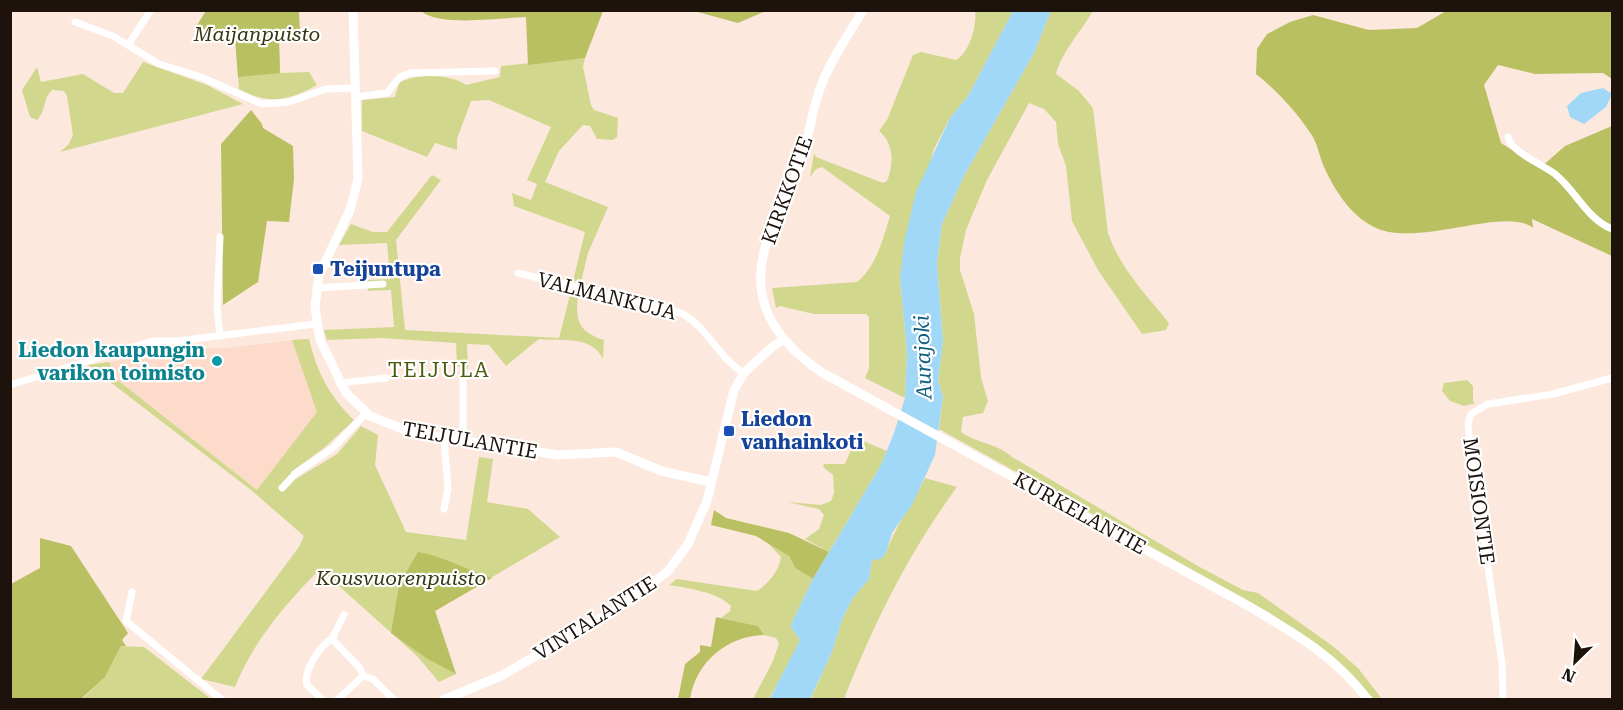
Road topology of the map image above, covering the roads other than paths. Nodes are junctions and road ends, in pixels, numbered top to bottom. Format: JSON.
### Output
{"nodes":[{"id":1,"x":151,"y":10,"type":"edge"},
{"id":2,"x":353,"y":10,"type":"edge"},
{"id":3,"x":863,"y":10,"type":"edge"},
{"id":4,"x":75,"y":22,"type":"dead end"},
{"id":5,"x":128,"y":45,"type":"junction"},
{"id":6,"x":495,"y":71,"type":"dead end"},
{"id":7,"x":354,"y":92,"type":"junction"},
{"id":8,"x":1508,"y":137,"type":"dead end"},
{"id":9,"x":1612,"y":229,"type":"edge"},
{"id":10,"x":220,"y":237,"type":"dead end"},
{"id":11,"x":518,"y":273,"type":"dead end"},
{"id":12,"x":383,"y":284,"type":"dead end"},
{"id":13,"x":316,"y":288,"type":"junction"},
{"id":14,"x":316,"y":324,"type":"junction"},
{"id":15,"x":220,"y":336,"type":"junction"},
{"id":16,"x":783,"y":340,"type":"junction"},
{"id":17,"x":744,"y":373,"type":"junction"},
{"id":18,"x":386,"y":378,"type":"dead end"},
{"id":19,"x":463,"y":378,"type":"dead end"},
{"id":20,"x":1612,"y":378,"type":"edge"},
{"id":21,"x":339,"y":383,"type":"junction"},
{"id":22,"x":10,"y":385,"type":"edge"},
{"id":23,"x":363,"y":417,"type":"junction"},
{"id":24,"x":444,"y":439,"type":"junction"},
{"id":25,"x":463,"y":442,"type":"junction"},
{"id":26,"x":711,"y":482,"type":"junction"},
{"id":27,"x":282,"y":488,"type":"dead end"},
{"id":28,"x":444,"y":509,"type":"dead end"},
{"id":29,"x":132,"y":592,"type":"dead end"},
{"id":30,"x":344,"y":615,"type":"dead end"},
{"id":31,"x":332,"y":639,"type":"junction"},
{"id":32,"x":363,"y":676,"type":"junction"},
{"id":33,"x":222,"y":699,"type":"edge"},
{"id":34,"x":323,"y":699,"type":"edge"},
{"id":35,"x":337,"y":699,"type":"edge"},
{"id":36,"x":394,"y":699,"type":"edge"},
{"id":37,"x":443,"y":699,"type":"edge"},
{"id":38,"x":1368,"y":699,"type":"edge"},
{"id":39,"x":1503,"y":699,"type":"edge"}],
"edges":[{"from":1,"to":5,"type":"street"},
{"from":2,"to":7,"type":"street","name":"TEIJULANTIE"},
{"from":3,"to":16,"type":"street","name":"KIRKKOTIE"},
{"from":4,"to":5,"type":"street"},
{"from":5,"to":7,"type":"street"},
{"from":6,"to":7,"type":"street"},
{"from":7,"to":13,"type":"street","name":"TEIJULANTIE"},
{"from":8,"to":9,"type":"street"},
{"from":10,"to":15,"type":"street"},
{"from":11,"to":17,"type":"street","name":"VALMANKUJA"},
{"from":12,"to":13,"type":"street"},
{"from":13,"to":14,"type":"street","name":"TEIJULANTIE"},
{"from":14,"to":15,"type":"street"},
{"from":14,"to":21,"type":"street","name":"TEIJULANTIE"},
{"from":15,"to":22,"type":"street"},
{"from":16,"to":17,"type":"street","name":"VINTALANTIE"},
{"from":16,"to":38,"type":"street","name":"KURKELANTIE"},
{"from":17,"to":26,"type":"street","name":"VINTALANTIE"},
{"from":18,"to":21,"type":"street"},
{"from":19,"to":25,"type":"street"},
{"from":20,"to":39,"type":"street","name":"MOISIONTIE"},
{"from":21,"to":23,"type":"street","name":"TEIJULANTIE"},
{"from":23,"to":24,"type":"street","name":"TEIJULANTIE"},
{"from":23,"to":27,"type":"street"},
{"from":24,"to":25,"type":"street","name":"TEIJULANTIE"},
{"from":24,"to":28,"type":"street"},
{"from":25,"to":26,"type":"street","name":"TEIJULANTIE"},
{"from":26,"to":37,"type":"street","name":"VINTALANTIE"},
{"from":29,"to":33,"type":"street"},
{"from":30,"to":31,"type":"street"},
{"from":31,"to":32,"type":"street"},
{"from":31,"to":34,"type":"street"},
{"from":32,"to":35,"type":"street"},
{"from":32,"to":36,"type":"street"}]}
